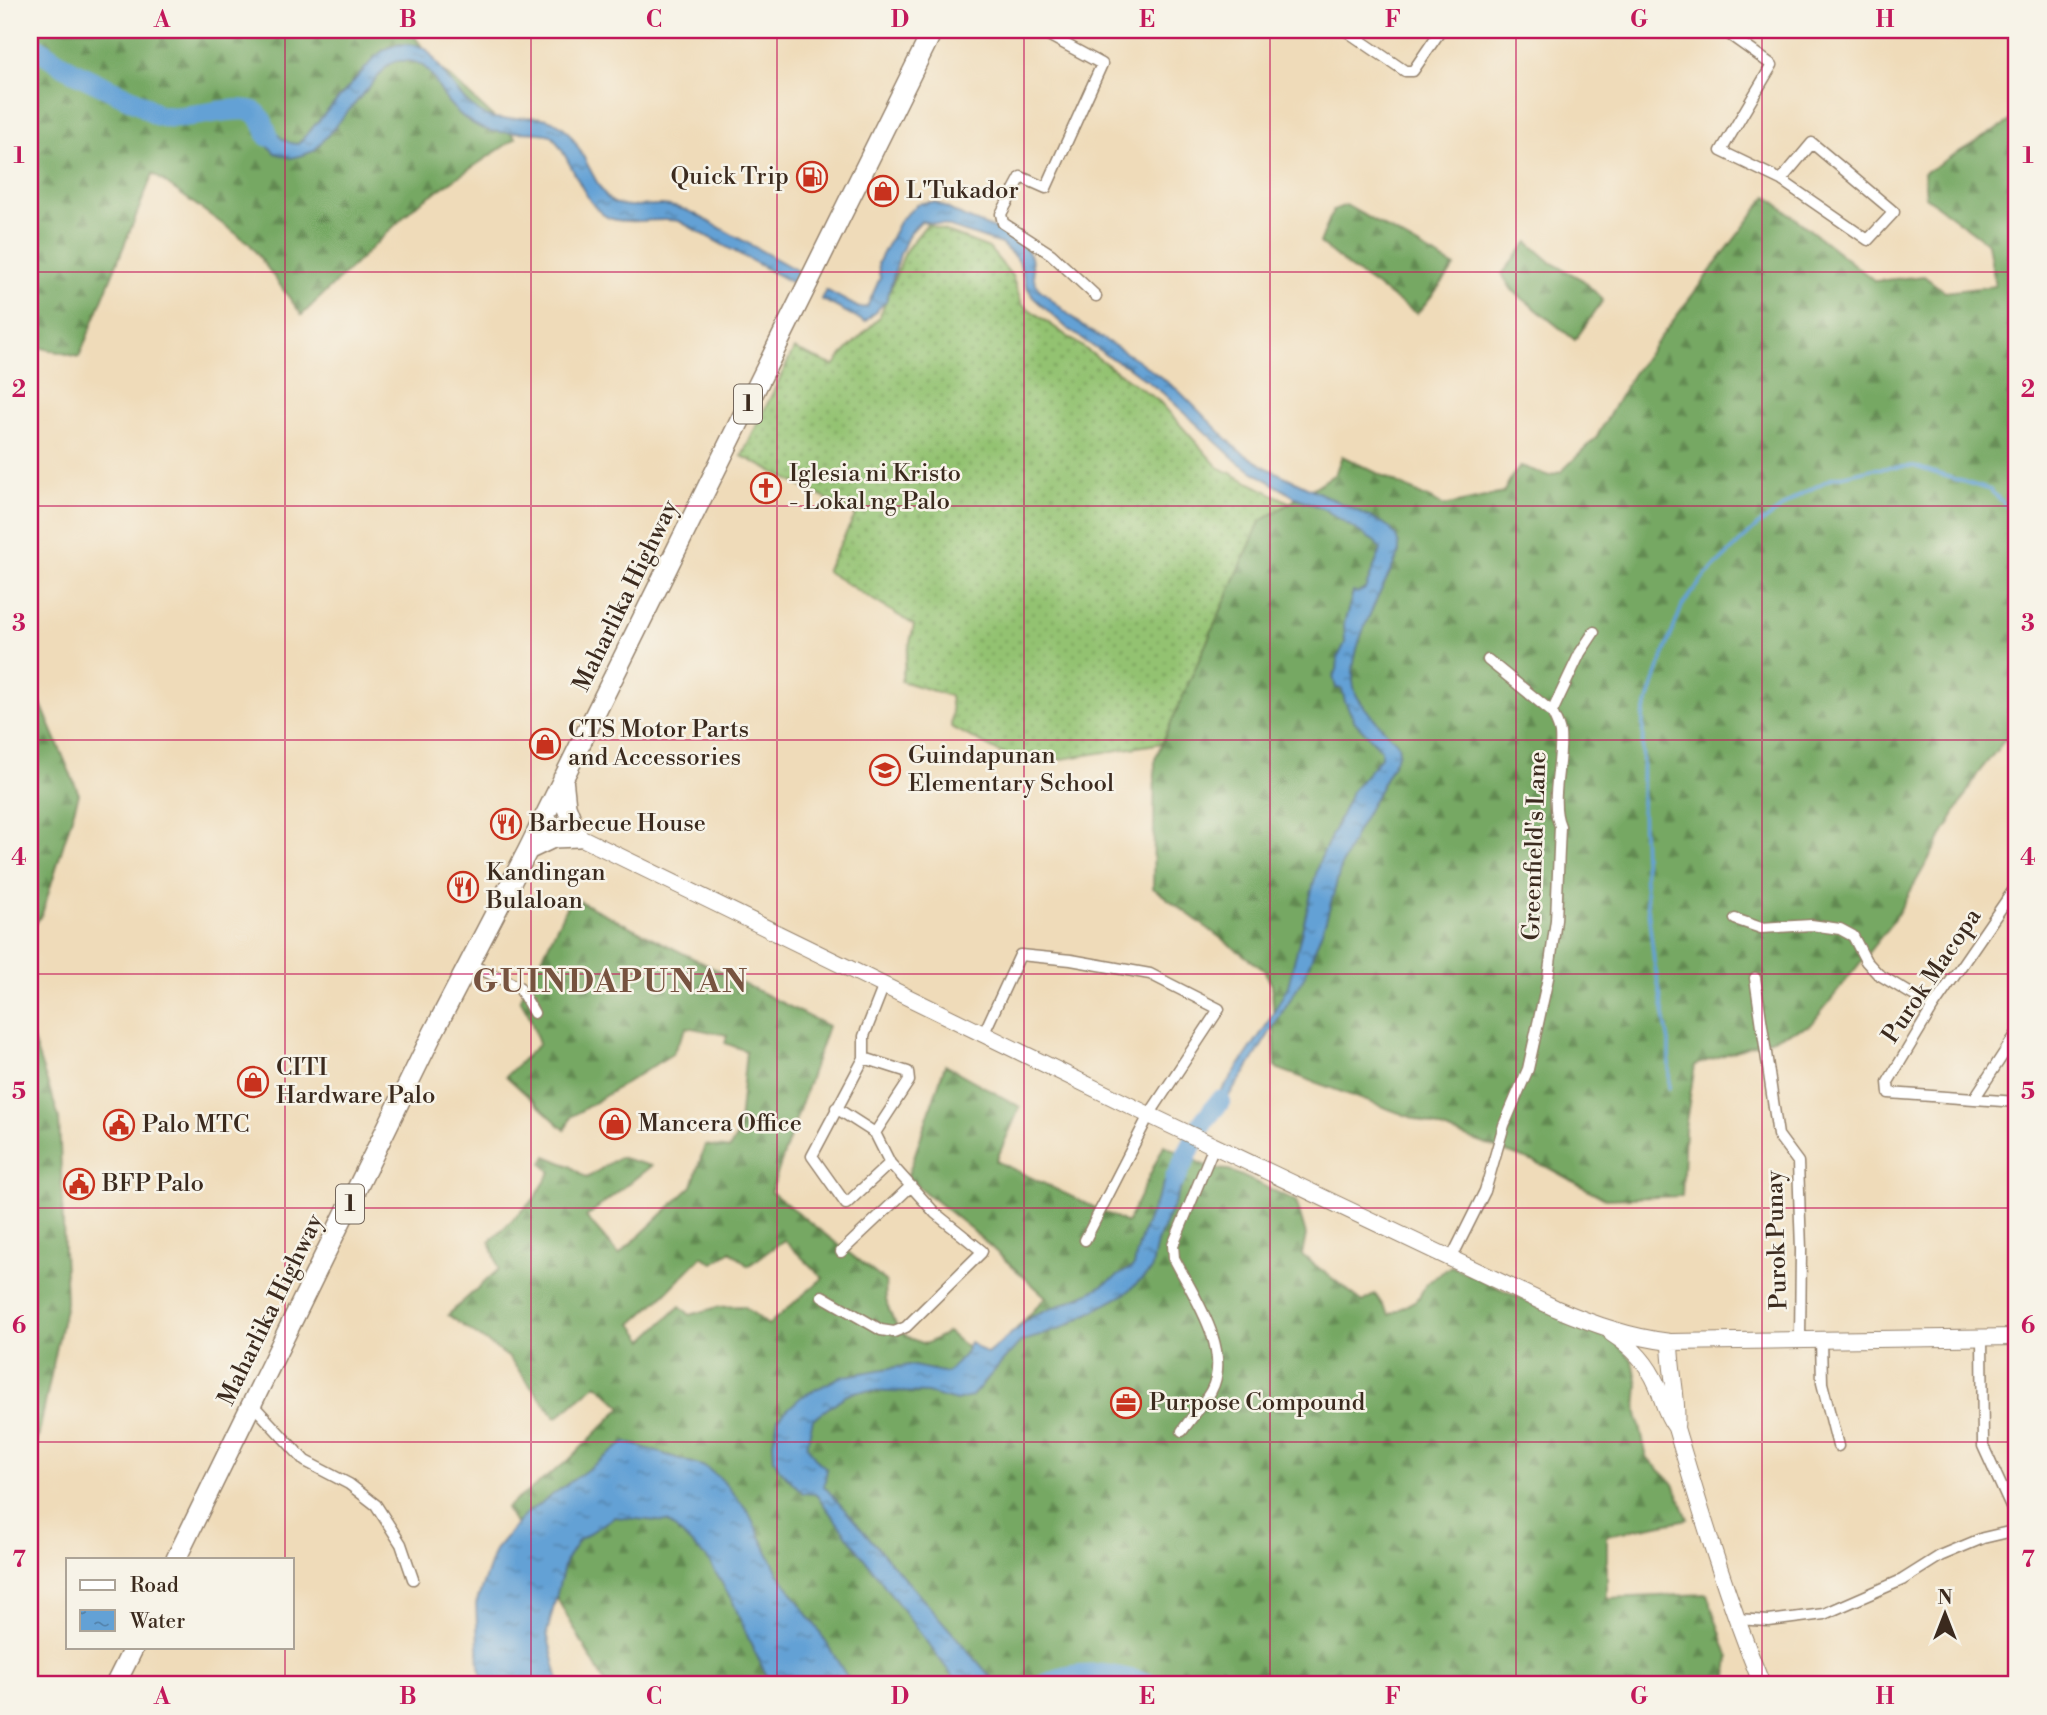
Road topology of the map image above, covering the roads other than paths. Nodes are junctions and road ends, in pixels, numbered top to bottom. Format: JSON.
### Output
{"nodes":[{"id":1,"x":933,"y":30,"type":"edge"},
{"id":2,"x":1040,"y":30,"type":"edge"},
{"id":3,"x":1345,"y":30,"type":"edge"},
{"id":4,"x":1441,"y":30,"type":"edge"},
{"id":5,"x":1723,"y":30,"type":"edge"},
{"id":6,"x":1781,"y":180,"type":"junction"},
{"id":7,"x":1096,"y":296,"type":"dead end"},
{"id":8,"x":1594,"y":632,"type":"dead end"},
{"id":9,"x":1488,"y":660,"type":"dead end"},
{"id":10,"x":1552,"y":712,"type":"junction"},
{"id":11,"x":563,"y":778,"type":"junction"},
{"id":12,"x":543,"y":819,"type":"junction"},
{"id":13,"x":578,"y":837,"type":"junction"},
{"id":14,"x":527,"y":850,"type":"junction"},
{"id":15,"x":2017,"y":886,"type":"edge"},
{"id":16,"x":1735,"y":919,"type":"dead end"},
{"id":17,"x":469,"y":964,"type":"junction"},
{"id":18,"x":1755,"y":978,"type":"dead end"},
{"id":19,"x":884,"y":985,"type":"junction"},
{"id":20,"x":1933,"y":1007,"type":"junction"},
{"id":21,"x":534,"y":1013,"type":"dead end"},
{"id":22,"x":984,"y":1033,"type":"junction"},
{"id":23,"x":2017,"y":1033,"type":"edge"},
{"id":24,"x":864,"y":1058,"type":"junction"},
{"id":25,"x":1974,"y":1099,"type":"junction"},
{"id":26,"x":2017,"y":1101,"type":"edge"},
{"id":27,"x":836,"y":1108,"type":"junction"},
{"id":28,"x":1149,"y":1115,"type":"junction"},
{"id":29,"x":875,"y":1133,"type":"junction"},
{"id":30,"x":1211,"y":1145,"type":"junction"},
{"id":31,"x":890,"y":1163,"type":"junction"},
{"id":32,"x":911,"y":1186,"type":"junction"},
{"id":33,"x":1085,"y":1240,"type":"dead end"},
{"id":34,"x":841,"y":1252,"type":"dead end"},
{"id":35,"x":1451,"y":1259,"type":"junction"},
{"id":36,"x":822,"y":1296,"type":"dead end"},
{"id":37,"x":1601,"y":1327,"type":"junction"},
{"id":38,"x":2017,"y":1336,"type":"edge"},
{"id":39,"x":1982,"y":1337,"type":"junction"},
{"id":40,"x":1647,"y":1339,"type":"junction"},
{"id":41,"x":1800,"y":1339,"type":"junction"},
{"id":42,"x":1821,"y":1339,"type":"junction"},
{"id":43,"x":1670,"y":1342,"type":"junction"},
{"id":44,"x":1645,"y":1364,"type":"junction"},
{"id":45,"x":252,"y":1404,"type":"junction"},
{"id":46,"x":1676,"y":1428,"type":"junction"},
{"id":47,"x":1182,"y":1431,"type":"dead end"},
{"id":48,"x":1838,"y":1447,"type":"dead end"},
{"id":49,"x":2017,"y":1529,"type":"edge"},
{"id":50,"x":176,"y":1558,"type":"edge"},
{"id":51,"x":413,"y":1579,"type":"dead end"},
{"id":52,"x":1736,"y":1619,"type":"junction"},
{"id":53,"x":134,"y":1648,"type":"edge"},
{"id":54,"x":115,"y":1685,"type":"edge"},
{"id":55,"x":1762,"y":1685,"type":"edge"}],
"edges":[{"from":1,"to":11,"type":"highway","name":"Maharlika Highway","number":"1"},
{"from":2,"to":7,"type":"street"},
{"from":3,"to":4,"type":"street"},
{"from":5,"to":6,"type":"street"},
{"from":6,"to":6,"type":"street"},
{"from":8,"to":10,"type":"street"},
{"from":9,"to":10,"type":"street"},
{"from":10,"to":35,"type":"street","name":"Greenfield's Lane"},
{"from":11,"to":12,"type":"highway","name":"Maharlika Highway","number":"1"},
{"from":11,"to":13,"type":"highway"},
{"from":12,"to":13,"type":"main road"},
{"from":12,"to":14,"type":"highway","name":"Maharlika Highway","number":"1"},
{"from":13,"to":14,"type":"highway"},
{"from":13,"to":19,"type":"main road"},
{"from":14,"to":17,"type":"highway","name":"Maharlika Highway","number":"1"},
{"from":15,"to":20,"type":"street","name":"Purok Macopa"},
{"from":16,"to":20,"type":"street"},
{"from":17,"to":21,"type":"street"},
{"from":17,"to":45,"type":"highway","name":"Maharlika Highway","number":"1"},
{"from":18,"to":41,"type":"street","name":"Purok Punay"},
{"from":19,"to":22,"type":"main road"},
{"from":19,"to":24,"type":"street"},
{"from":20,"to":25,"type":"street","name":"Purok Macopa"},
{"from":22,"to":28,"type":"main road"},
{"from":22,"to":28,"type":"street"},
{"from":23,"to":25,"type":"street"},
{"from":24,"to":27,"type":"street"},
{"from":24,"to":29,"type":"street"},
{"from":25,"to":26,"type":"street"},
{"from":27,"to":29,"type":"street"},
{"from":27,"to":31,"type":"street"},
{"from":28,"to":30,"type":"main road"},
{"from":28,"to":33,"type":"street"},
{"from":29,"to":31,"type":"street"},
{"from":30,"to":35,"type":"main road"},
{"from":30,"to":47,"type":"street"},
{"from":31,"to":32,"type":"street"},
{"from":32,"to":34,"type":"street"},
{"from":32,"to":36,"type":"street"},
{"from":35,"to":37,"type":"main road"},
{"from":37,"to":40,"type":"main road"},
{"from":37,"to":44,"type":"main road"},
{"from":38,"to":39,"type":"main road"},
{"from":39,"to":42,"type":"main road"},
{"from":39,"to":49,"type":"street"},
{"from":40,"to":43,"type":"main road"},
{"from":40,"to":44,"type":"main road"},
{"from":41,"to":42,"type":"main road"},
{"from":41,"to":43,"type":"main road"},
{"from":42,"to":48,"type":"street"},
{"from":43,"to":46,"type":"main road"},
{"from":44,"to":46,"type":"main road"},
{"from":45,"to":50,"type":"highway","name":"Maharlika Highway","number":"1"},
{"from":45,"to":51,"type":"street"},
{"from":46,"to":52,"type":"main road"},
{"from":49,"to":52,"type":"street"},
{"from":52,"to":55,"type":"main road"},
{"from":53,"to":54,"type":"highway"}]}
